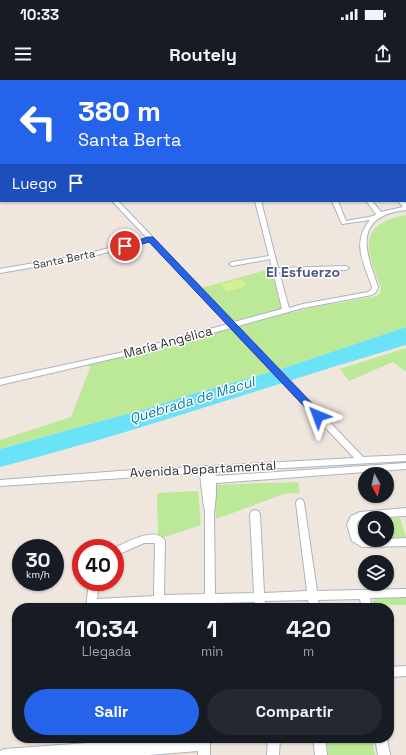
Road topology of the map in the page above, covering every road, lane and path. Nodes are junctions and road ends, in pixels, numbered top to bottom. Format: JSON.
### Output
{"nodes":[{"id":1,"x":116,"y":202,"type":"edge"},
{"id":2,"x":258,"y":202,"type":"edge"},
{"id":3,"x":335,"y":202,"type":"edge"},
{"id":4,"x":370,"y":202,"type":"edge"},
{"id":5,"x":406,"y":208,"type":"edge"},
{"id":6,"x":378,"y":216,"type":"junction"},
{"id":7,"x":151,"y":239,"type":"junction"},
{"id":8,"x":272,"y":257,"type":"junction"},
{"id":9,"x":232,"y":264,"type":"dead end"},
{"id":10,"x":346,"y":268,"type":"dead end"},
{"id":11,"x":276,"y":270,"type":"junction"},
{"id":12,"x":0,"y":271,"type":"edge"},
{"id":13,"x":286,"y":310,"type":"junction"},
{"id":14,"x":233,"y":325,"type":"junction"},
{"id":15,"x":0,"y":382,"type":"edge"},
{"id":16,"x":406,"y":458,"type":"edge"},
{"id":17,"x":362,"y":461,"type":"junction"},
{"id":18,"x":406,"y":466,"type":"edge"},
{"id":19,"x":208,"y":469,"type":"junction"},
{"id":20,"x":208,"y":480,"type":"junction"},
{"id":21,"x":0,"y":483,"type":"edge"},
{"id":22,"x":300,"y":503,"type":"dead end"},
{"id":23,"x":406,"y":513,"type":"edge"},
{"id":24,"x":255,"y":514,"type":"dead end"},
{"id":25,"x":406,"y":542,"type":"edge"},
{"id":26,"x":124,"y":548,"type":"edge"},
{"id":27,"x":93,"y":591,"type":"edge"},
{"id":28,"x":406,"y":593,"type":"edge"},
{"id":29,"x":364,"y":595,"type":"junction"},
{"id":30,"x":312,"y":596,"type":"junction"},
{"id":31,"x":91,"y":603,"type":"edge"},
{"id":32,"x":159,"y":603,"type":"edge"},
{"id":33,"x":210,"y":603,"type":"edge"},
{"id":34,"x":260,"y":603,"type":"edge"},
{"id":35,"x":313,"y":603,"type":"edge"},
{"id":36,"x":366,"y":603,"type":"edge"},
{"id":37,"x":406,"y":671,"type":"edge"},
{"id":38,"x":394,"y":672,"type":"edge"},
{"id":39,"x":274,"y":743,"type":"edge"},
{"id":40,"x":320,"y":743,"type":"edge"},
{"id":41,"x":382,"y":743,"type":"edge"},
{"id":42,"x":204,"y":746,"type":"edge"},
{"id":43,"x":79,"y":752,"type":"edge"},
{"id":44,"x":149,"y":752,"type":"edge"},
{"id":45,"x":4,"y":755,"type":"edge"},
{"id":46,"x":273,"y":755,"type":"edge"},
{"id":47,"x":321,"y":755,"type":"edge"},
{"id":48,"x":384,"y":755,"type":"edge"}],
"edges":[{"from":1,"to":7,"type":"street"},
{"from":2,"to":8,"type":"street"},
{"from":3,"to":6,"type":"street"},
{"from":4,"to":6,"type":"street"},
{"from":5,"to":6,"type":"street"},
{"from":6,"to":13,"type":"street","name":"María Angélica"},
{"from":7,"to":12,"type":"street","name":"Santa Berta"},
{"from":7,"to":14,"type":"street"},
{"from":8,"to":9,"type":"street"},
{"from":8,"to":11,"type":"street"},
{"from":10,"to":11,"type":"street"},
{"from":11,"to":13,"type":"street"},
{"from":13,"to":14,"type":"street","name":"María Angélica"},
{"from":14,"to":15,"type":"street","name":"María Angélica"},
{"from":14,"to":17,"type":"street"},
{"from":16,"to":17,"type":"street","name":"Avenida Departamental"},
{"from":17,"to":19,"type":"street","name":"Avenida Departamental"},
{"from":18,"to":20,"type":"street","name":"Avenida Departamental"},
{"from":19,"to":20,"type":"street"},
{"from":19,"to":21,"type":"street","name":"Avenida Departamental"},
{"from":20,"to":33,"type":"street"},
{"from":22,"to":30,"type":"street"},
{"from":23,"to":25,"type":"street"},
{"from":24,"to":34,"type":"street"},
{"from":26,"to":32,"type":"street"},
{"from":27,"to":31,"type":"street"},
{"from":28,"to":29,"type":"street"},
{"from":29,"to":30,"type":"street"},
{"from":29,"to":36,"type":"street"},
{"from":30,"to":34,"type":"street"},
{"from":30,"to":35,"type":"street"},
{"from":33,"to":34,"type":"street"},
{"from":37,"to":38,"type":"street"},
{"from":39,"to":46,"type":"street"},
{"from":40,"to":47,"type":"street"},
{"from":41,"to":48,"type":"street"},
{"from":42,"to":44,"type":"street"},
{"from":43,"to":44,"type":"street"},
{"from":43,"to":45,"type":"street"}]}
